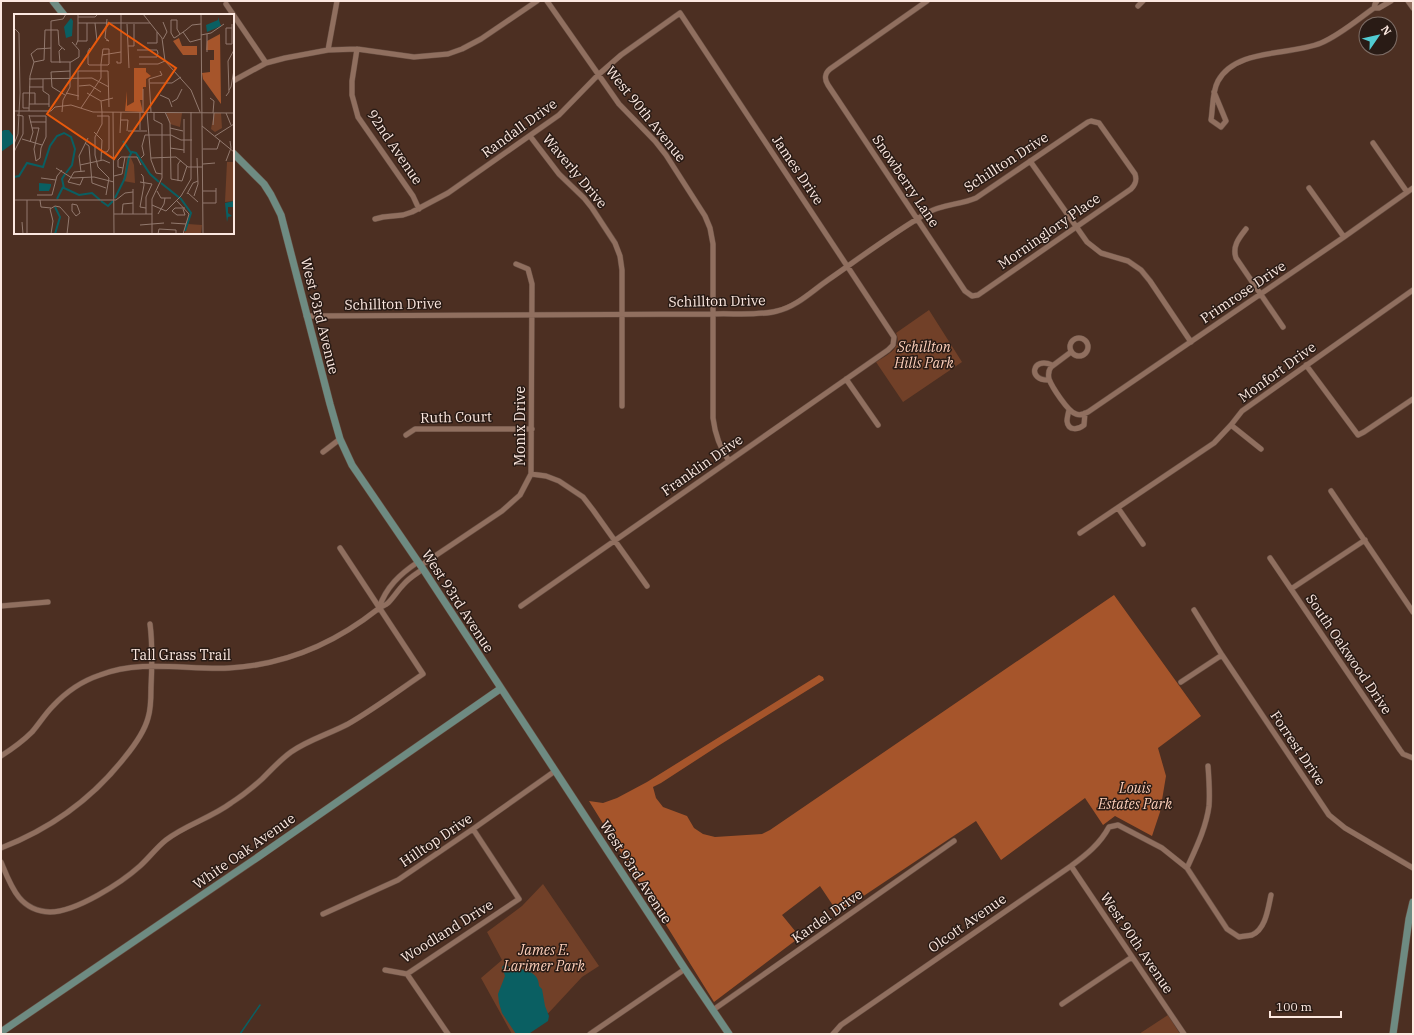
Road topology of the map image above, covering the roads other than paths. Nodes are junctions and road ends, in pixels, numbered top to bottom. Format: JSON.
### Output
{"nodes":[{"id":1,"x":53,"y":1,"type":"edge"},
{"id":2,"x":338,"y":1,"type":"edge"},
{"id":3,"x":537,"y":1,"type":"edge"},
{"id":4,"x":547,"y":1,"type":"edge"},
{"id":5,"x":927,"y":1,"type":"edge"},
{"id":6,"x":1143,"y":1,"type":"edge"},
{"id":7,"x":1377,"y":1,"type":"edge"},
{"id":8,"x":1391,"y":1,"type":"edge"},
{"id":9,"x":1408,"y":1,"type":"edge"},
{"id":10,"x":226,"y":4,"type":"dead end"},
{"id":11,"x":1138,"y":6,"type":"dead end"},
{"id":12,"x":1374,"y":8,"type":"junction"},
{"id":13,"x":1413,"y":8,"type":"edge"},
{"id":14,"x":680,"y":13,"type":"joint"},
{"id":15,"x":63,"y":14,"type":"edge"},
{"id":16,"x":233,"y":14,"type":"edge"},
{"id":17,"x":234,"y":16,"type":"edge"},
{"id":18,"x":357,"y":49,"type":"junction"},
{"id":19,"x":328,"y":50,"type":"junction"},
{"id":20,"x":266,"y":63,"type":"junction"},
{"id":21,"x":598,"y":75,"type":"junction"},
{"id":22,"x":234,"y":80,"type":"edge"},
{"id":23,"x":1214,"y":92,"type":"junction"},
{"id":24,"x":530,"y":136,"type":"junction"},
{"id":25,"x":1373,"y":143,"type":"dead end"},
{"id":26,"x":234,"y":154,"type":"edge"},
{"id":27,"x":1030,"y":161,"type":"junction"},
{"id":28,"x":1136,"y":182,"type":"joint"},
{"id":29,"x":1309,"y":188,"type":"dead end"},
{"id":30,"x":1413,"y":188,"type":"edge"},
{"id":31,"x":1407,"y":192,"type":"junction"},
{"id":32,"x":419,"y":209,"type":"junction"},
{"id":33,"x":375,"y":219,"type":"dead end"},
{"id":34,"x":918,"y":219,"type":"junction"},
{"id":35,"x":1076,"y":227,"type":"junction"},
{"id":36,"x":1246,"y":229,"type":"dead end"},
{"id":37,"x":1344,"y":237,"type":"junction"},
{"id":38,"x":516,"y":264,"type":"dead end"},
{"id":39,"x":848,"y":266,"type":"junction"},
{"id":40,"x":1413,"y":290,"type":"edge"},
{"id":41,"x":1260,"y":294,"type":"junction"},
{"id":42,"x":972,"y":296,"type":"joint"},
{"id":43,"x":623,"y":313,"type":"junction"},
{"id":44,"x":532,"y":314,"type":"junction"},
{"id":45,"x":713,"y":314,"type":"junction"},
{"id":46,"x":306,"y":316,"type":"junction"},
{"id":47,"x":1283,"y":327,"type":"dead end"},
{"id":48,"x":894,"y":341,"type":"joint"},
{"id":49,"x":1191,"y":342,"type":"junction"},
{"id":50,"x":1071,"y":352,"type":"dead end"},
{"id":51,"x":1306,"y":365,"type":"junction"},
{"id":52,"x":1052,"y":366,"type":"junction"},
{"id":53,"x":846,"y":379,"type":"junction"},
{"id":54,"x":1049,"y":380,"type":"junction"},
{"id":55,"x":1413,"y":399,"type":"edge"},
{"id":56,"x":622,"y":406,"type":"dead end"},
{"id":57,"x":1069,"y":410,"type":"junction"},
{"id":58,"x":1085,"y":413,"type":"junction"},
{"id":59,"x":878,"y":425,"type":"dead end"},
{"id":60,"x":1231,"y":425,"type":"junction"},
{"id":61,"x":532,"y":429,"type":"junction"},
{"id":62,"x":406,"y":435,"type":"dead end"},
{"id":63,"x":340,"y":439,"type":"junction"},
{"id":64,"x":1261,"y":449,"type":"dead end"},
{"id":65,"x":323,"y":452,"type":"dead end"},
{"id":66,"x":729,"y":461,"type":"junction"},
{"id":67,"x":532,"y":474,"type":"junction"},
{"id":68,"x":1331,"y":491,"type":"dead end"},
{"id":69,"x":1118,"y":508,"type":"junction"},
{"id":70,"x":1080,"y":533,"type":"dead end"},
{"id":71,"x":1365,"y":540,"type":"junction"},
{"id":72,"x":616,"y":541,"type":"junction"},
{"id":73,"x":1143,"y":544,"type":"dead end"},
{"id":74,"x":340,"y":548,"type":"dead end"},
{"id":75,"x":1270,"y":558,"type":"dead end"},
{"id":76,"x":420,"y":566,"type":"junction"},
{"id":77,"x":647,"y":586,"type":"dead end"},
{"id":78,"x":1291,"y":589,"type":"junction"},
{"id":79,"x":48,"y":602,"type":"dead end"},
{"id":80,"x":1,"y":606,"type":"edge"},
{"id":81,"x":521,"y":606,"type":"dead end"},
{"id":82,"x":379,"y":608,"type":"junction"},
{"id":83,"x":1194,"y":610,"type":"dead end"},
{"id":84,"x":1413,"y":612,"type":"edge"},
{"id":85,"x":150,"y":624,"type":"dead end"},
{"id":86,"x":1222,"y":655,"type":"junction"},
{"id":87,"x":152,"y":666,"type":"junction"},
{"id":88,"x":1181,"y":682,"type":"dead end"},
{"id":89,"x":500,"y":689,"type":"junction"},
{"id":90,"x":1,"y":756,"type":"edge"},
{"id":91,"x":1413,"y":758,"type":"edge"},
{"id":92,"x":1208,"y":766,"type":"dead end"},
{"id":93,"x":555,"y":771,"type":"junction"},
{"id":94,"x":473,"y":829,"type":"junction"},
{"id":95,"x":954,"y":841,"type":"dead end"},
{"id":96,"x":1,"y":848,"type":"edge"},
{"id":97,"x":1,"y":862,"type":"edge"},
{"id":98,"x":1071,"y":866,"type":"junction"},
{"id":99,"x":1187,"y":868,"type":"junction"},
{"id":100,"x":1413,"y":868,"type":"edge"},
{"id":101,"x":1272,"y":896,"type":"dead end"},
{"id":102,"x":1413,"y":902,"type":"edge"},
{"id":103,"x":323,"y":914,"type":"dead end"},
{"id":104,"x":1132,"y":957,"type":"junction"},
{"id":105,"x":685,"y":969,"type":"junction"},
{"id":106,"x":385,"y":970,"type":"dead end"},
{"id":107,"x":407,"y":974,"type":"junction"},
{"id":108,"x":1062,"y":1004,"type":"dead end"},
{"id":109,"x":713,"y":1010,"type":"junction"},
{"id":110,"x":1,"y":1032,"type":"edge"},
{"id":111,"x":448,"y":1034,"type":"edge"},
{"id":112,"x":590,"y":1034,"type":"edge"},
{"id":113,"x":729,"y":1034,"type":"edge"},
{"id":114,"x":833,"y":1034,"type":"edge"},
{"id":115,"x":1184,"y":1034,"type":"edge"},
{"id":116,"x":1393,"y":1034,"type":"edge"}],
"edges":[{"from":1,"to":15,"type":"street"},
{"from":2,"to":19,"type":"street"},
{"from":3,"to":18,"type":"street"},
{"from":4,"to":21,"type":"street","name":"West 90th Avenue"},
{"from":5,"to":34,"type":"street","name":"Snowberry Lane"},
{"from":6,"to":11,"type":"street"},
{"from":7,"to":12,"type":"street"},
{"from":8,"to":12,"type":"street"},
{"from":9,"to":13,"type":"street"},
{"from":10,"to":16,"type":"street"},
{"from":12,"to":23,"type":"street"},
{"from":14,"to":21,"type":"street","name":"Randall Drive"},
{"from":14,"to":39,"type":"street","name":"James Drive"},
{"from":17,"to":20,"type":"street"},
{"from":18,"to":19,"type":"street"},
{"from":18,"to":32,"type":"street","name":"92nd Avenue"},
{"from":19,"to":20,"type":"street"},
{"from":20,"to":22,"type":"street"},
{"from":21,"to":24,"type":"street","name":"Randall Drive"},
{"from":21,"to":45,"type":"street","name":"West 90th Avenue"},
{"from":23,"to":23,"type":"street"},
{"from":24,"to":32,"type":"street","name":"Randall Drive"},
{"from":24,"to":43,"type":"street","name":"Waverly Drive"},
{"from":25,"to":31,"type":"street"},
{"from":26,"to":46,"type":"street","name":"West 93rd Avenue"},
{"from":27,"to":28,"type":"street","name":"Schillton Drive"},
{"from":27,"to":34,"type":"street","name":"Schillton Drive"},
{"from":27,"to":35,"type":"street"},
{"from":28,"to":35,"type":"street","name":"Morninglory Place"},
{"from":29,"to":37,"type":"street"},
{"from":30,"to":31,"type":"street","name":"Primrose Drive"},
{"from":31,"to":37,"type":"street","name":"Primrose Drive"},
{"from":32,"to":33,"type":"street","name":"Randall Drive"},
{"from":34,"to":39,"type":"street","name":"Schillton Drive"},
{"from":34,"to":42,"type":"street","name":"Snowberry Lane"},
{"from":35,"to":42,"type":"street","name":"Morninglory Place"},
{"from":35,"to":49,"type":"street"},
{"from":36,"to":41,"type":"street"},
{"from":37,"to":41,"type":"street","name":"Primrose Drive"},
{"from":38,"to":44,"type":"street","name":"Monix Drive"},
{"from":39,"to":45,"type":"street","name":"Schillton Drive"},
{"from":39,"to":48,"type":"street","name":"James Drive"},
{"from":40,"to":51,"type":"street","name":"Monfort Drive"},
{"from":41,"to":47,"type":"street"},
{"from":41,"to":49,"type":"street","name":"Primrose Drive"},
{"from":43,"to":44,"type":"street","name":"Schillton Drive"},
{"from":43,"to":45,"type":"street","name":"Schillton Drive"},
{"from":43,"to":56,"type":"street","name":"Waverly Drive"},
{"from":44,"to":46,"type":"street","name":"Schillton Drive"},
{"from":44,"to":61,"type":"street","name":"Monix Drive"},
{"from":45,"to":66,"type":"street","name":"West 90th Avenue"},
{"from":46,"to":63,"type":"street","name":"West 93rd Avenue"},
{"from":48,"to":53,"type":"street","name":"Franklin Drive"},
{"from":49,"to":58,"type":"street","name":"Primrose Drive"},
{"from":50,"to":52,"type":"street","name":"Primrose Drive"},
{"from":51,"to":55,"type":"street"},
{"from":51,"to":60,"type":"street","name":"Monfort Drive"},
{"from":52,"to":54,"type":"street"},
{"from":52,"to":54,"type":"street","name":"Primrose Drive"},
{"from":53,"to":59,"type":"street"},
{"from":53,"to":66,"type":"street","name":"Franklin Drive"},
{"from":54,"to":57,"type":"street","name":"Primrose Drive"},
{"from":57,"to":58,"type":"street"},
{"from":57,"to":58,"type":"street","name":"Primrose Drive"},
{"from":60,"to":64,"type":"street"},
{"from":60,"to":69,"type":"street","name":"Monfort Drive"},
{"from":61,"to":62,"type":"street","name":"Ruth Court"},
{"from":61,"to":67,"type":"street","name":"Monix Drive"},
{"from":63,"to":65,"type":"street"},
{"from":63,"to":76,"type":"street","name":"West 93rd Avenue"},
{"from":66,"to":72,"type":"street","name":"Franklin Drive"},
{"from":67,"to":72,"type":"street"},
{"from":67,"to":76,"type":"street","name":"Monix Drive"},
{"from":68,"to":71,"type":"street"},
{"from":69,"to":70,"type":"street","name":"Monfort Drive"},
{"from":69,"to":73,"type":"street"},
{"from":71,"to":78,"type":"street"},
{"from":71,"to":84,"type":"street"},
{"from":72,"to":77,"type":"street"},
{"from":72,"to":81,"type":"street","name":"Franklin Drive"},
{"from":74,"to":82,"type":"street"},
{"from":75,"to":78,"type":"street","name":"South Oakwood Drive"},
{"from":76,"to":82,"type":"street","name":"Tall Grass Trail"},
{"from":76,"to":82,"type":"street","name":"Tall Grass Trail"},
{"from":76,"to":89,"type":"street","name":"West 93rd Avenue"},
{"from":78,"to":91,"type":"street","name":"South Oakwood Drive"},
{"from":79,"to":80,"type":"street"},
{"from":82,"to":87,"type":"street","name":"Tall Grass Trail"},
{"from":82,"to":97,"type":"street"},
{"from":83,"to":86,"type":"street","name":"Forrest Drive"},
{"from":85,"to":87,"type":"street"},
{"from":86,"to":88,"type":"street"},
{"from":86,"to":100,"type":"street","name":"Forrest Drive"},
{"from":87,"to":90,"type":"street","name":"Tall Grass Trail"},
{"from":87,"to":96,"type":"street"},
{"from":89,"to":93,"type":"street","name":"West 93rd Avenue"},
{"from":89,"to":110,"type":"street","name":"White Oak Avenue"},
{"from":92,"to":99,"type":"street"},
{"from":93,"to":94,"type":"street","name":"Hilltop Drive"},
{"from":93,"to":105,"type":"street","name":"West 93rd Avenue"},
{"from":94,"to":103,"type":"street","name":"Hilltop Drive"},
{"from":94,"to":107,"type":"street","name":"Woodland Drive"},
{"from":95,"to":109,"type":"street","name":"Kardel Drive"},
{"from":98,"to":99,"type":"street","name":"Olcott Avenue"},
{"from":98,"to":104,"type":"street","name":"West 90th Avenue"},
{"from":98,"to":114,"type":"street","name":"Olcott Avenue"},
{"from":99,"to":101,"type":"street"},
{"from":102,"to":116,"type":"street"},
{"from":104,"to":108,"type":"street"},
{"from":104,"to":115,"type":"street","name":"West 90th Avenue"},
{"from":105,"to":109,"type":"street","name":"West 93rd Avenue"},
{"from":105,"to":112,"type":"street"},
{"from":106,"to":107,"type":"street","name":"Woodland Drive"},
{"from":107,"to":111,"type":"street"},
{"from":109,"to":113,"type":"street","name":"West 93rd Avenue"}]}
